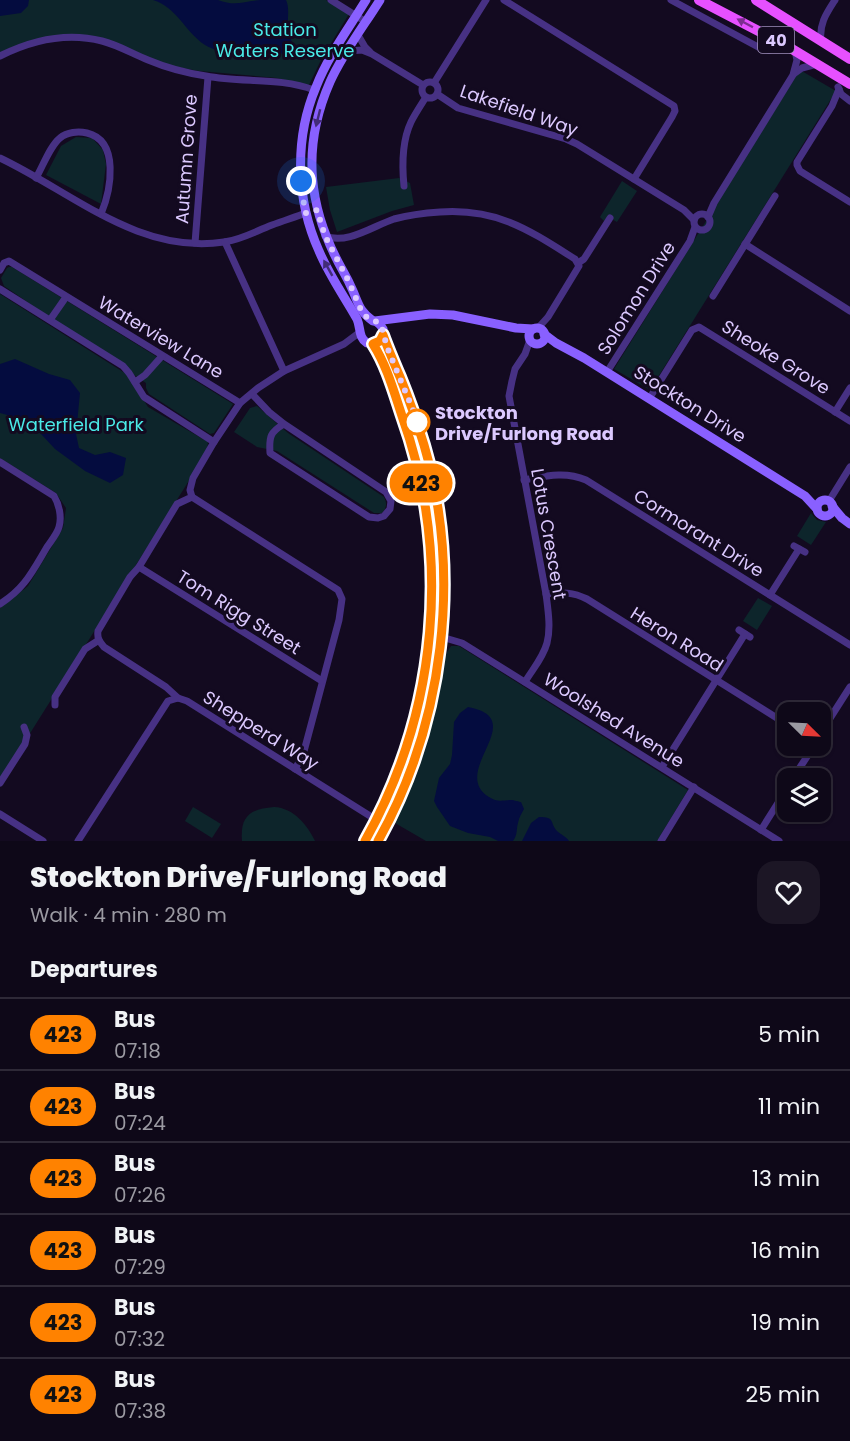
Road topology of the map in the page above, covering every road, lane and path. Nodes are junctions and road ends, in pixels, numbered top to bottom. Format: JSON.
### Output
{"nodes":[{"id":1,"x":331,"y":0,"type":"edge"},
{"id":2,"x":366,"y":0,"type":"edge"},
{"id":3,"x":380,"y":0,"type":"edge"},
{"id":4,"x":486,"y":0,"type":"edge"},
{"id":5,"x":504,"y":0,"type":"edge"},
{"id":6,"x":670,"y":0,"type":"edge"},
{"id":7,"x":699,"y":0,"type":"edge"},
{"id":8,"x":756,"y":0,"type":"edge"},
{"id":9,"x":835,"y":0,"type":"edge"},
{"id":10,"x":356,"y":16,"type":"junction"},
{"id":11,"x":823,"y":20,"type":"junction"},
{"id":12,"x":366,"y":22,"type":"junction"},
{"id":13,"x":805,"y":31,"type":"junction"},
{"id":14,"x":358,"y":35,"type":"junction"},
{"id":15,"x":821,"y":41,"type":"junction"},
{"id":16,"x":791,"y":49,"type":"junction"},
{"id":17,"x":349,"y":51,"type":"junction"},
{"id":18,"x":372,"y":54,"type":"junction"},
{"id":19,"x":0,"y":56,"type":"edge"},
{"id":20,"x":850,"y":59,"type":"edge"},
{"id":21,"x":817,"y":64,"type":"junction"},
{"id":22,"x":793,"y":75,"type":"junction"},
{"id":23,"x":835,"y":75,"type":"junction"},
{"id":24,"x":208,"y":77,"type":"junction"},
{"id":25,"x":434,"y":83,"type":"junction"},
{"id":26,"x":850,"y":84,"type":"edge"},
{"id":27,"x":423,"y":85,"type":"junction"},
{"id":28,"x":839,"y":89,"type":"junction"},
{"id":29,"x":314,"y":90,"type":"junction"},
{"id":30,"x":437,"y":94,"type":"junction"},
{"id":31,"x":426,"y":97,"type":"junction"},
{"id":32,"x":849,"y":100,"type":"edge"},
{"id":33,"x":832,"y":106,"type":"junction"},
{"id":34,"x":0,"y":159,"type":"edge"},
{"id":35,"x":36,"y":178,"type":"junction"},
{"id":36,"x":634,"y":179,"type":"junction"},
{"id":37,"x":404,"y":186,"type":"dead end"},
{"id":38,"x":775,"y":196,"type":"dead end"},
{"id":39,"x":850,"y":202,"type":"edge"},
{"id":40,"x":317,"y":210,"type":"junction"},
{"id":41,"x":306,"y":213,"type":"junction"},
{"id":42,"x":101,"y":214,"type":"junction"},
{"id":43,"x":610,"y":218,"type":"dead end"},
{"id":44,"x":700,"y":221,"type":"junction"},
{"id":45,"x":325,"y":236,"type":"junction"},
{"id":46,"x":343,"y":239,"type":"junction"},
{"id":47,"x":225,"y":242,"type":"junction"},
{"id":48,"x":195,"y":243,"type":"junction"},
{"id":49,"x":745,"y":244,"type":"junction"},
{"id":50,"x":334,"y":256,"type":"junction"},
{"id":51,"x":578,"y":263,"type":"junction"},
{"id":52,"x":0,"y":270,"type":"edge"},
{"id":53,"x":0,"y":289,"type":"edge"},
{"id":54,"x":713,"y":296,"type":"dead end"},
{"id":55,"x":66,"y":297,"type":"junction"},
{"id":56,"x":850,"y":311,"type":"edge"},
{"id":57,"x":402,"y":319,"type":"junction"},
{"id":58,"x":50,"y":321,"type":"junction"},
{"id":59,"x":375,"y":321,"type":"junction"},
{"id":60,"x":360,"y":330,"type":"junction"},
{"id":61,"x":383,"y":333,"type":"junction"},
{"id":62,"x":537,"y":336,"type":"junction"},
{"id":63,"x":368,"y":343,"type":"junction"},
{"id":64,"x":344,"y":344,"type":"junction"},
{"id":65,"x":162,"y":356,"type":"junction"},
{"id":66,"x":284,"y":371,"type":"junction"},
{"id":67,"x":607,"y":372,"type":"junction"},
{"id":68,"x":135,"y":382,"type":"junction"},
{"id":69,"x":850,"y":388,"type":"edge"},
{"id":70,"x":252,"y":394,"type":"junction"},
{"id":71,"x":650,"y":399,"type":"junction"},
{"id":72,"x":240,"y":404,"type":"junction"},
{"id":73,"x":835,"y":412,"type":"junction"},
{"id":74,"x":850,"y":421,"type":"edge"},
{"id":75,"x":284,"y":424,"type":"junction"},
{"id":76,"x":214,"y":442,"type":"junction"},
{"id":77,"x":0,"y":462,"type":"edge"},
{"id":78,"x":850,"y":467,"type":"edge"},
{"id":79,"x":524,"y":480,"type":"junction"},
{"id":80,"x":805,"y":496,"type":"junction"},
{"id":81,"x":192,"y":497,"type":"junction"},
{"id":82,"x":828,"y":506,"type":"junction"},
{"id":83,"x":846,"y":521,"type":"edge"},
{"id":84,"x":800,"y":549,"type":"dead end"},
{"id":85,"x":139,"y":567,"type":"junction"},
{"id":86,"x":546,"y":594,"type":"junction"},
{"id":87,"x":770,"y":595,"type":"junction"},
{"id":88,"x":0,"y":604,"type":"edge"},
{"id":89,"x":745,"y":634,"type":"dead end"},
{"id":90,"x":430,"y":636,"type":"junction"},
{"id":91,"x":441,"y":638,"type":"junction"},
{"id":92,"x":99,"y":640,"type":"junction"},
{"id":93,"x":850,"y":645,"type":"edge"},
{"id":94,"x":322,"y":681,"type":"junction"},
{"id":95,"x":716,"y":681,"type":"junction"},
{"id":96,"x":525,"y":682,"type":"junction"},
{"id":97,"x":850,"y":687,"type":"edge"},
{"id":98,"x":178,"y":698,"type":"junction"},
{"id":99,"x":55,"y":705,"type":"dead end"},
{"id":100,"x":831,"y":717,"type":"edge"},
{"id":101,"x":777,"y":718,"type":"edge"},
{"id":102,"x":24,"y":727,"type":"dead end"},
{"id":103,"x":662,"y":767,"type":"junction"},
{"id":104,"x":295,"y":769,"type":"junction"},
{"id":105,"x":0,"y":783,"type":"edge"},
{"id":106,"x":694,"y":787,"type":"junction"},
{"id":107,"x":777,"y":805,"type":"edge"},
{"id":108,"x":0,"y":814,"type":"edge"},
{"id":109,"x":376,"y":820,"type":"junction"},
{"id":110,"x":386,"y":826,"type":"junction"},
{"id":111,"x":761,"y":830,"type":"junction"},
{"id":112,"x":43,"y":841,"type":"edge"},
{"id":113,"x":78,"y":841,"type":"edge"},
{"id":114,"x":365,"y":841,"type":"edge"},
{"id":115,"x":378,"y":841,"type":"edge"},
{"id":116,"x":661,"y":841,"type":"edge"},
{"id":117,"x":778,"y":841,"type":"edge"}],
"edges":[{"from":1,"to":10,"type":"street"},
{"from":2,"to":10,"type":"main road"},
{"from":3,"to":12,"type":"main road"},
{"from":4,"to":25,"type":"street"},
{"from":5,"to":36,"type":"street"},
{"from":6,"to":16,"type":"street"},
{"from":16,"to":7,"type":"main road","number":"40","one_way":true},
{"from":8,"to":13,"type":"main road","number":"40"},
{"from":9,"to":11,"type":"street"},
{"from":10,"to":12,"type":"street"},
{"from":10,"to":29,"type":"main road"},
{"from":11,"to":13,"type":"street"},
{"from":11,"to":15,"type":"street"},
{"from":12,"to":14,"type":"main road"},
{"from":13,"to":15,"type":"main road","number":"40"},
{"from":14,"to":17,"type":"main road"},
{"from":14,"to":18,"type":"street"},
{"from":15,"to":20,"type":"main road","number":"40"},
{"from":16,"to":21,"type":"main road","number":"40"},
{"from":16,"to":22,"type":"street","name":"Solomon Drive"},
{"from":17,"to":18,"type":"street"},
{"from":17,"to":40,"type":"main road","one_way":true},
{"from":18,"to":27,"type":"street"},
{"from":19,"to":24,"type":"street"},
{"from":21,"to":22,"type":"street"},
{"from":21,"to":23,"type":"main road","number":"40"},
{"from":22,"to":44,"type":"street","name":"Solomon Drive"},
{"from":23,"to":26,"type":"main road","number":"40"},
{"from":23,"to":28,"type":"street"},
{"from":24,"to":29,"type":"street"},
{"from":24,"to":48,"type":"street","name":"Autumn Grove"},
{"from":25,"to":27,"type":"street"},
{"from":25,"to":30,"type":"street"},
{"from":27,"to":31,"type":"street"},
{"from":28,"to":32,"type":"street"},
{"from":28,"to":33,"type":"street"},
{"from":29,"to":41,"type":"main road"},
{"from":30,"to":31,"type":"street"},
{"from":30,"to":36,"type":"street","name":"Lakefield Way"},
{"from":31,"to":37,"type":"street"},
{"from":32,"to":33,"type":"street"},
{"from":33,"to":39,"type":"street"},
{"from":34,"to":35,"type":"street"},
{"from":35,"to":42,"type":"street"},
{"from":35,"to":42,"type":"street"},
{"from":36,"to":44,"type":"street","name":"Lakefield Way"},
{"from":38,"to":49,"type":"street"},
{"from":40,"to":41,"type":"main road"},
{"from":40,"to":45,"type":"main road"},
{"from":41,"to":47,"type":"street"},
{"from":60,"to":41,"type":"main road","one_way":true},
{"from":42,"to":48,"type":"street"},
{"from":43,"to":51,"type":"street"},
{"from":44,"to":67,"type":"street","name":"Solomon Drive"},
{"from":45,"to":46,"type":"street"},
{"from":45,"to":50,"type":"main road"},
{"from":46,"to":50,"type":"street"},
{"from":46,"to":51,"type":"street"},
{"from":47,"to":48,"type":"street"},
{"from":47,"to":66,"type":"street"},
{"from":49,"to":54,"type":"street"},
{"from":49,"to":56,"type":"street"},
{"from":50,"to":59,"type":"main road"},
{"from":51,"to":62,"type":"street"},
{"from":52,"to":55,"type":"street","name":"Waterview Lane"},
{"from":53,"to":58,"type":"street"},
{"from":55,"to":58,"type":"street"},
{"from":55,"to":65,"type":"street","name":"Waterview Lane"},
{"from":57,"to":59,"type":"main road"},
{"from":57,"to":61,"type":"main road"},
{"from":57,"to":62,"type":"main road"},
{"from":58,"to":68,"type":"street"},
{"from":59,"to":60,"type":"main road"},
{"from":59,"to":61,"type":"main road"},
{"from":60,"to":63,"type":"main road"},
{"from":60,"to":64,"type":"street"},
{"from":61,"to":63,"type":"main road"},
{"from":61,"to":91,"type":"main road"},
{"from":62,"to":67,"type":"main road","name":"Stockton Drive"},
{"from":62,"to":79,"type":"street","name":"Lotus Crescent"},
{"from":63,"to":64,"type":"street"},
{"from":63,"to":90,"type":"main road"},
{"from":64,"to":66,"type":"street"},
{"from":65,"to":68,"type":"street"},
{"from":65,"to":72,"type":"street","name":"Waterview Lane"},
{"from":66,"to":70,"type":"street"},
{"from":67,"to":71,"type":"main road","name":"Stockton Drive"},
{"from":68,"to":76,"type":"street"},
{"from":69,"to":73,"type":"street"},
{"from":70,"to":72,"type":"street"},
{"from":70,"to":75,"type":"street"},
{"from":71,"to":73,"type":"street","name":"Sheoke Grove"},
{"from":71,"to":80,"type":"main road","name":"Stockton Drive"},
{"from":72,"to":76,"type":"street"},
{"from":73,"to":74,"type":"street","name":"Sheoke Grove"},
{"from":75,"to":75,"type":"street"},
{"from":76,"to":81,"type":"street"},
{"from":77,"to":88,"type":"street"},
{"from":78,"to":82,"type":"street"},
{"from":79,"to":86,"type":"street","name":"Lotus Crescent"},
{"from":79,"to":87,"type":"street","name":"Cormorant Drive"},
{"from":80,"to":82,"type":"main road","name":"Stockton Drive"},
{"from":80,"to":82,"type":"main road","name":"Stockton Drive"},
{"from":81,"to":85,"type":"street"},
{"from":81,"to":94,"type":"street"},
{"from":82,"to":83,"type":"main road"},
{"from":84,"to":87,"type":"street"},
{"from":85,"to":92,"type":"street"},
{"from":85,"to":94,"type":"street","name":"Tom Rigg Street"},
{"from":86,"to":95,"type":"street","name":"Heron Road"},
{"from":86,"to":96,"type":"street","name":"Lotus Crescent"},
{"from":87,"to":93,"type":"street","name":"Cormorant Drive"},
{"from":89,"to":95,"type":"street"},
{"from":90,"to":91,"type":"street","name":"Woolshed Avenue"},
{"from":90,"to":109,"type":"main road"},
{"from":91,"to":96,"type":"street","name":"Woolshed Avenue"},
{"from":91,"to":110,"type":"main road"},
{"from":92,"to":98,"type":"street"},
{"from":92,"to":99,"type":"street"},
{"from":94,"to":104,"type":"street"},
{"from":95,"to":101,"type":"street","name":"Heron Road"},
{"from":95,"to":103,"type":"street"},
{"from":96,"to":103,"type":"street","name":"Woolshed Avenue"},
{"from":97,"to":100,"type":"street"},
{"from":98,"to":104,"type":"street","name":"Shepperd Way"},
{"from":98,"to":113,"type":"street","name":"Shepperd Way"},
{"from":102,"to":105,"type":"street"},
{"from":103,"to":106,"type":"street","name":"Woolshed Avenue"},
{"from":104,"to":109,"type":"street","name":"Shepperd Way"},
{"from":106,"to":111,"type":"street","name":"Woolshed Avenue"},
{"from":106,"to":116,"type":"street"},
{"from":107,"to":111,"type":"street"},
{"from":108,"to":112,"type":"street"},
{"from":109,"to":110,"type":"street","name":"Shepperd Way"},
{"from":109,"to":114,"type":"main road"},
{"from":110,"to":115,"type":"main road"},
{"from":111,"to":117,"type":"street","name":"Woolshed Avenue"}]}
